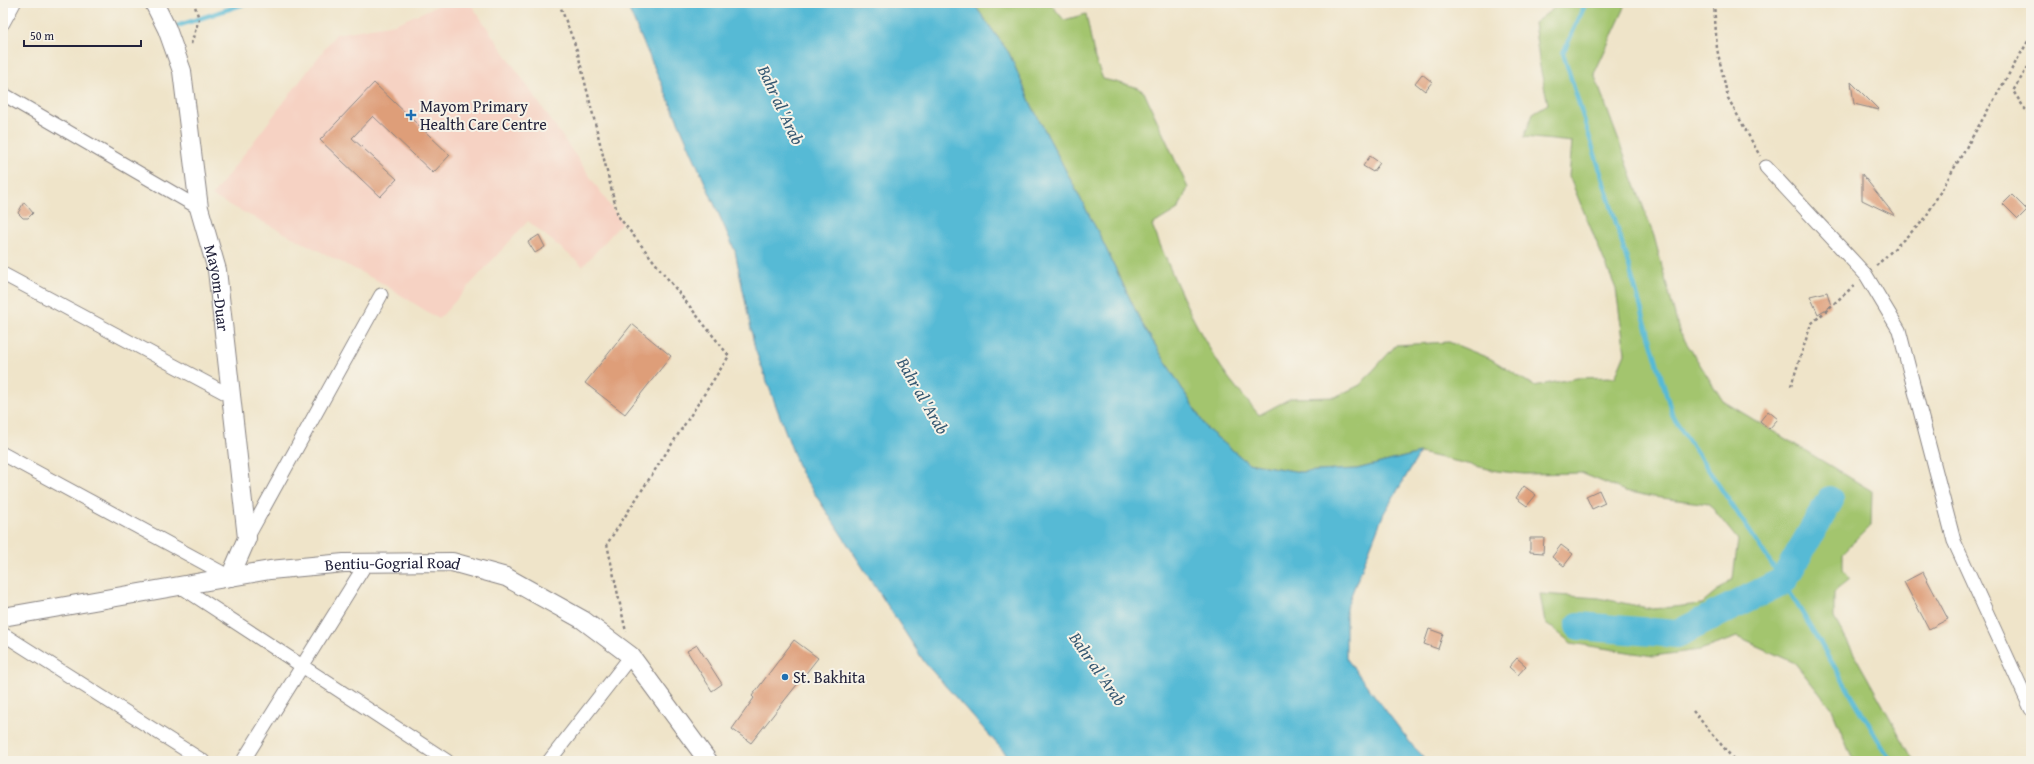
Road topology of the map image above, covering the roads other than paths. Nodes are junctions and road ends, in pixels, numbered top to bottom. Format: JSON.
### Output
{"nodes":[{"id":1,"x":14,"y":3,"type":"edge"},
{"id":2,"x":154,"y":3,"type":"edge"},
{"id":3,"x":3,"y":23,"type":"edge"},
{"id":4,"x":3,"y":94,"type":"edge"},
{"id":5,"x":1766,"y":167,"type":"road end"},
{"id":6,"x":199,"y":208,"type":"junction"},
{"id":7,"x":3,"y":274,"type":"edge"},
{"id":8,"x":381,"y":295,"type":"dead end"},
{"id":9,"x":231,"y":396,"type":"junction"},
{"id":10,"x":3,"y":454,"type":"edge"},
{"id":11,"x":247,"y":538,"type":"junction"},
{"id":12,"x":367,"y":562,"type":"junction"},
{"id":13,"x":230,"y":577,"type":"junction"},
{"id":14,"x":180,"y":586,"type":"junction"},
{"id":15,"x":3,"y":617,"type":"edge"},
{"id":16,"x":3,"y":634,"type":"edge"},
{"id":17,"x":631,"y":656,"type":"junction"},
{"id":18,"x":302,"y":667,"type":"junction"},
{"id":19,"x":2031,"y":709,"type":"edge"},
{"id":20,"x":203,"y":761,"type":"edge"},
{"id":21,"x":243,"y":761,"type":"edge"},
{"id":22,"x":447,"y":761,"type":"edge"},
{"id":23,"x":550,"y":761,"type":"edge"},
{"id":24,"x":708,"y":761,"type":"edge"}],
"edges":[{"from":1,"to":3,"type":"street"},
{"from":2,"to":6,"type":"main road","name":"Mayom-Duar"},
{"from":4,"to":6,"type":"street"},
{"from":5,"to":19,"type":"street"},
{"from":6,"to":9,"type":"main road","name":"Mayom-Duar"},
{"from":7,"to":9,"type":"street"},
{"from":8,"to":11,"type":"street"},
{"from":9,"to":11,"type":"main road","name":"Mayom-Duar"},
{"from":10,"to":13,"type":"street"},
{"from":11,"to":13,"type":"main road","name":"Mayom-Duar"},
{"from":12,"to":13,"type":"main road","name":"Bentiu-Gogrial Road"},
{"from":12,"to":17,"type":"main road","name":"Bentiu-Gogrial Road"},
{"from":12,"to":18,"type":"street"},
{"from":13,"to":14,"type":"main road","name":"Bentiu-Gogrial Road"},
{"from":14,"to":15,"type":"main road","name":"Bentiu-Gogrial Road"},
{"from":14,"to":18,"type":"street"},
{"from":16,"to":20,"type":"street"},
{"from":17,"to":23,"type":"street"},
{"from":17,"to":24,"type":"main road","name":"Bentiu-Gogrial Road"},
{"from":18,"to":21,"type":"street"},
{"from":18,"to":22,"type":"street"}]}
